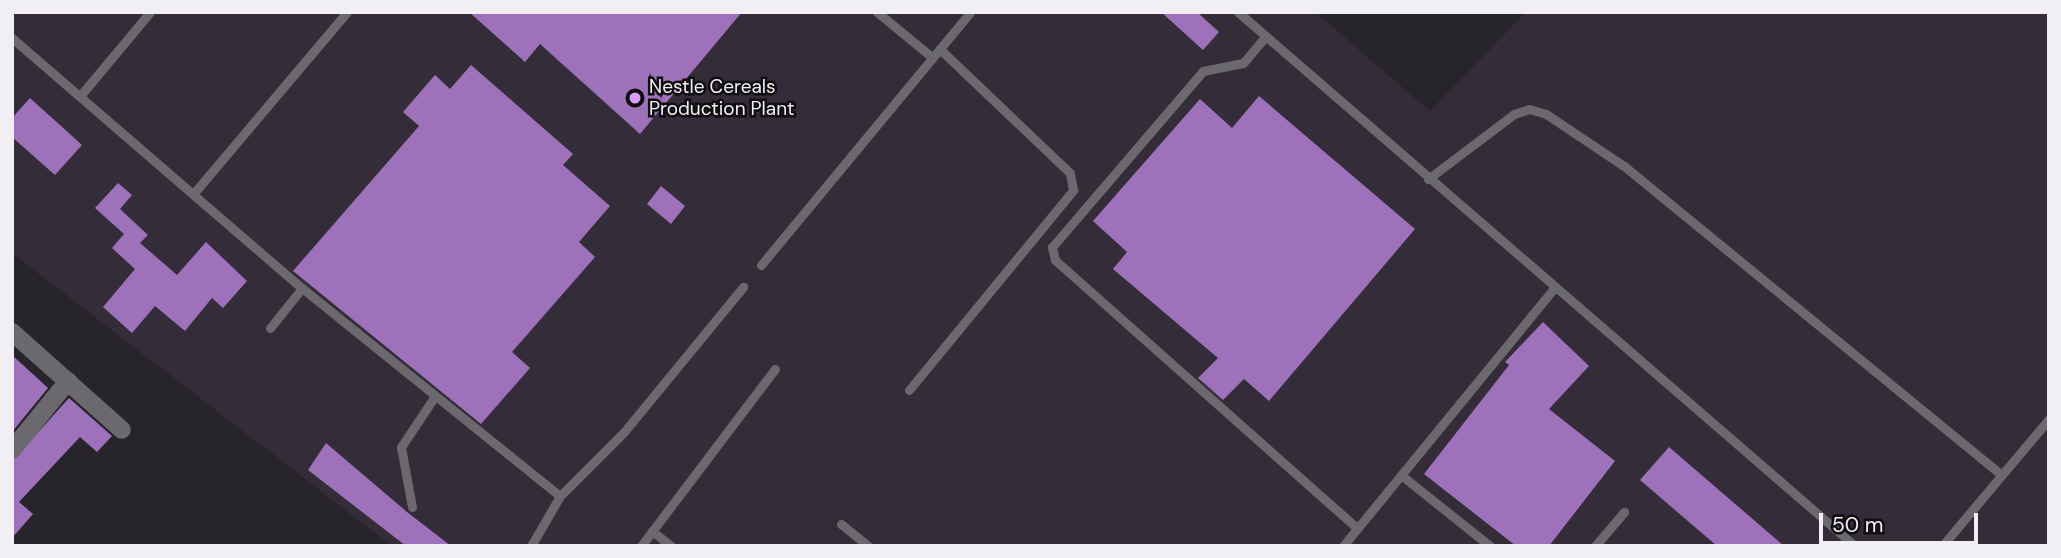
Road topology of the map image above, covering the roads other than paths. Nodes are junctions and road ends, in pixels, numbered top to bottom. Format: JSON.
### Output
{"nodes":[{"id":1,"x":150,"y":12,"type":"edge"},
{"id":2,"x":347,"y":12,"type":"edge"},
{"id":3,"x":877,"y":12,"type":"edge"},
{"id":4,"x":970,"y":12,"type":"edge"},
{"id":5,"x":1238,"y":12,"type":"edge"},
{"id":6,"x":1265,"y":37,"type":"junction"},
{"id":7,"x":12,"y":38,"type":"edge"},
{"id":8,"x":940,"y":49,"type":"junction"},
{"id":9,"x":933,"y":58,"type":"junction"},
{"id":10,"x":80,"y":96,"type":"junction"},
{"id":11,"x":1428,"y":179,"type":"junction"},
{"id":12,"x":194,"y":193,"type":"junction"},
{"id":13,"x":761,"y":265,"type":"dead end"},
{"id":14,"x":743,"y":287,"type":"dead end"},
{"id":15,"x":302,"y":288,"type":"junction"},
{"id":16,"x":1554,"y":288,"type":"junction"},
{"id":17,"x":271,"y":328,"type":"dead end"},
{"id":18,"x":12,"y":332,"type":"edge"},
{"id":19,"x":775,"y":369,"type":"dead end"},
{"id":20,"x":68,"y":381,"type":"junction"},
{"id":21,"x":909,"y":390,"type":"dead end"},
{"id":22,"x":435,"y":396,"type":"junction"},
{"id":23,"x":2049,"y":419,"type":"edge"},
{"id":24,"x":122,"y":430,"type":"dead end"},
{"id":25,"x":12,"y":450,"type":"edge"},
{"id":26,"x":2000,"y":474,"type":"junction"},
{"id":27,"x":1401,"y":475,"type":"junction"},
{"id":28,"x":560,"y":496,"type":"junction"},
{"id":29,"x":412,"y":507,"type":"dead end"},
{"id":30,"x":1624,"y":512,"type":"dead end"},
{"id":31,"x":841,"y":524,"type":"dead end"},
{"id":32,"x":1357,"y":528,"type":"junction"},
{"id":33,"x":652,"y":531,"type":"junction"},
{"id":34,"x":531,"y":546,"type":"edge"},
{"id":35,"x":641,"y":546,"type":"edge"},
{"id":36,"x":671,"y":546,"type":"edge"},
{"id":37,"x":868,"y":546,"type":"edge"},
{"id":38,"x":1343,"y":546,"type":"edge"},
{"id":39,"x":1490,"y":546,"type":"edge"},
{"id":40,"x":1595,"y":546,"type":"edge"},
{"id":41,"x":1855,"y":546,"type":"edge"},
{"id":42,"x":1942,"y":546,"type":"edge"}],
"edges":[{"from":1,"to":10,"type":"lane"},
{"from":2,"to":12,"type":"lane"},
{"from":3,"to":9,"type":"lane"},
{"from":4,"to":8,"type":"lane"},
{"from":5,"to":6,"type":"lane"},
{"from":6,"to":11,"type":"lane"},
{"from":6,"to":32,"type":"lane"},
{"from":7,"to":10,"type":"lane"},
{"from":8,"to":9,"type":"lane"},
{"from":8,"to":21,"type":"lane"},
{"from":9,"to":13,"type":"lane"},
{"from":10,"to":12,"type":"lane"},
{"from":11,"to":16,"type":"lane"},
{"from":11,"to":26,"type":"lane"},
{"from":12,"to":15,"type":"lane"},
{"from":14,"to":28,"type":"lane"},
{"from":15,"to":17,"type":"lane"},
{"from":15,"to":22,"type":"lane"},
{"from":16,"to":27,"type":"lane"},
{"from":16,"to":41,"type":"lane"},
{"from":18,"to":20,"type":"street"},
{"from":19,"to":33,"type":"lane"},
{"from":20,"to":24,"type":"street"},
{"from":20,"to":25,"type":"street"},
{"from":22,"to":28,"type":"lane"},
{"from":22,"to":29,"type":"lane"},
{"from":23,"to":26,"type":"lane"},
{"from":26,"to":42,"type":"lane"},
{"from":27,"to":32,"type":"lane"},
{"from":27,"to":39,"type":"lane"},
{"from":28,"to":34,"type":"lane"},
{"from":30,"to":40,"type":"lane"},
{"from":31,"to":37,"type":"lane"},
{"from":32,"to":38,"type":"lane"},
{"from":33,"to":35,"type":"lane"},
{"from":33,"to":36,"type":"lane"}]}
